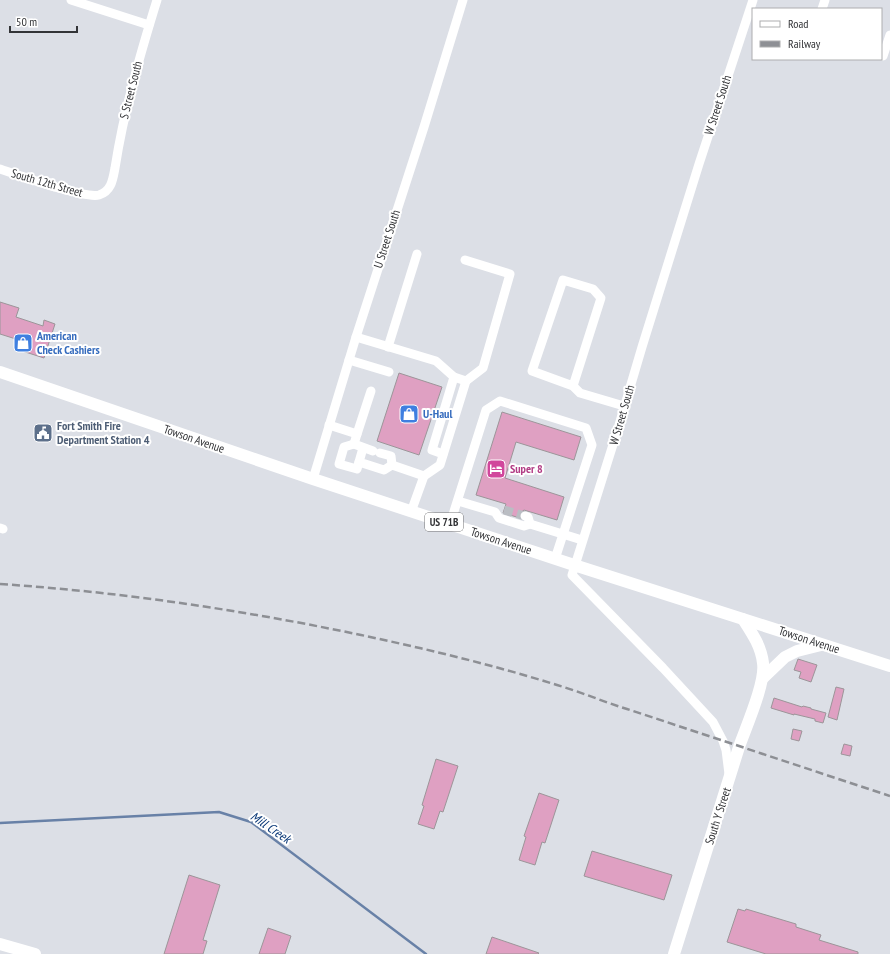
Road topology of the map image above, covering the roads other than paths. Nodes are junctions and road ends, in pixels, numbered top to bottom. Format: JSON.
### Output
{"nodes":[{"id":1,"x":71,"y":0,"type":"edge"},
{"id":2,"x":157,"y":0,"type":"edge"},
{"id":3,"x":463,"y":0,"type":"edge"},
{"id":4,"x":753,"y":0,"type":"edge"},
{"id":5,"x":751,"y":14,"type":"edge"},
{"id":6,"x":149,"y":25,"type":"junction"},
{"id":7,"x":890,"y":35,"type":"edge"},
{"id":8,"x":885,"y":57,"type":"edge"},
{"id":9,"x":0,"y":169,"type":"edge"},
{"id":10,"x":112,"y":181,"type":"joint"},
{"id":11,"x":417,"y":254,"type":"dead end"},
{"id":12,"x":465,"y":260,"type":"dead end"},
{"id":13,"x":356,"y":337,"type":"junction"},
{"id":14,"x":388,"y":347,"type":"junction"},
{"id":15,"x":349,"y":360,"type":"junction"},
{"id":16,"x":0,"y":372,"type":"edge"},
{"id":17,"x":389,"y":372,"type":"dead end"},
{"id":18,"x":454,"y":377,"type":"junction"},
{"id":19,"x":466,"y":381,"type":"junction"},
{"id":20,"x":573,"y":386,"type":"junction"},
{"id":21,"x":371,"y":391,"type":"dead end"},
{"id":22,"x":624,"y":406,"type":"junction"},
{"id":23,"x":329,"y":425,"type":"junction"},
{"id":24,"x":357,"y":434,"type":"junction"},
{"id":25,"x":354,"y":444,"type":"junction"},
{"id":26,"x":363,"y":448,"type":"junction"},
{"id":27,"x":444,"y":454,"type":"junction"},
{"id":28,"x":359,"y":462,"type":"junction"},
{"id":29,"x":392,"y":465,"type":"junction"},
{"id":30,"x":424,"y":476,"type":"junction"},
{"id":31,"x":312,"y":479,"type":"junction"},
{"id":32,"x":458,"y":501,"type":"junction"},
{"id":33,"x":411,"y":512,"type":"junction"},
{"id":34,"x":450,"y":524,"type":"junction"},
{"id":35,"x":563,"y":535,"type":"junction"},
{"id":36,"x":582,"y":540,"type":"junction"},
{"id":37,"x":556,"y":559,"type":"junction"},
{"id":38,"x":574,"y":565,"type":"junction"},
{"id":39,"x":743,"y":619,"type":"junction"},
{"id":40,"x":822,"y":644,"type":"junction"},
{"id":41,"x":890,"y":666,"type":"edge"},
{"id":42,"x":763,"y":678,"type":"junction"},
{"id":43,"x":729,"y":782,"type":"junction"},
{"id":44,"x":0,"y":944,"type":"edge"},
{"id":45,"x":35,"y":954,"type":"edge"},
{"id":46,"x":674,"y":954,"type":"edge"}],
"edges":[{"from":1,"to":6,"type":"street"},
{"from":2,"to":6,"type":"street","name":"S Street South"},
{"from":3,"to":13,"type":"street","name":"U Street South"},
{"from":4,"to":5,"type":"street","name":"W Street South"},
{"from":5,"to":22,"type":"street","name":"W Street South"},
{"from":6,"to":10,"type":"street","name":"S Street South"},
{"from":7,"to":8,"type":"street"},
{"from":9,"to":10,"type":"street","name":"South 12th Street"},
{"from":11,"to":14,"type":"street"},
{"from":12,"to":19,"type":"street"},
{"from":13,"to":14,"type":"street"},
{"from":13,"to":15,"type":"street","name":"U Street South"},
{"from":14,"to":18,"type":"street"},
{"from":15,"to":17,"type":"street"},
{"from":15,"to":23,"type":"street","name":"U Street South"},
{"from":16,"to":31,"type":"main road","name":"Towson Avenue","number":"US 71B"},
{"from":18,"to":19,"type":"street"},
{"from":18,"to":27,"type":"street"},
{"from":19,"to":27,"type":"street"},
{"from":20,"to":20,"type":"street"},
{"from":20,"to":22,"type":"street"},
{"from":21,"to":24,"type":"street"},
{"from":22,"to":36,"type":"street","name":"W Street South"},
{"from":23,"to":24,"type":"street"},
{"from":23,"to":31,"type":"street","name":"U Street South"},
{"from":24,"to":25,"type":"street"},
{"from":25,"to":26,"type":"street"},
{"from":25,"to":28,"type":"street"},
{"from":26,"to":28,"type":"street"},
{"from":26,"to":29,"type":"street"},
{"from":27,"to":30,"type":"street"},
{"from":28,"to":29,"type":"street"},
{"from":29,"to":30,"type":"street"},
{"from":30,"to":33,"type":"street"},
{"from":31,"to":33,"type":"main road","name":"Towson Avenue","number":"US 71B"},
{"from":32,"to":34,"type":"street"},
{"from":32,"to":35,"type":"street"},
{"from":32,"to":35,"type":"street"},
{"from":33,"to":34,"type":"main road","name":"Towson Avenue","number":"US 71B"},
{"from":34,"to":37,"type":"main road","name":"Towson Avenue","number":"US 71B"},
{"from":35,"to":36,"type":"street"},
{"from":35,"to":37,"type":"street"},
{"from":36,"to":38,"type":"street","name":"W Street South"},
{"from":37,"to":38,"type":"main road","name":"Towson Avenue","number":"US 71B"},
{"from":38,"to":39,"type":"main road","name":"Towson Avenue","number":"US 71B"},
{"from":38,"to":43,"type":"street"},
{"from":39,"to":40,"type":"main road","name":"Towson Avenue","number":"US 71B"},
{"from":39,"to":42,"type":"main road","name":"South Y Street"},
{"from":40,"to":41,"type":"main road","name":"Towson Avenue","number":"US 71B"},
{"from":40,"to":42,"type":"main road","name":"South Y Street"},
{"from":42,"to":43,"type":"main road","name":"South Y Street"},
{"from":43,"to":46,"type":"main road","name":"South Y Street"},
{"from":44,"to":45,"type":"main road"}]}
